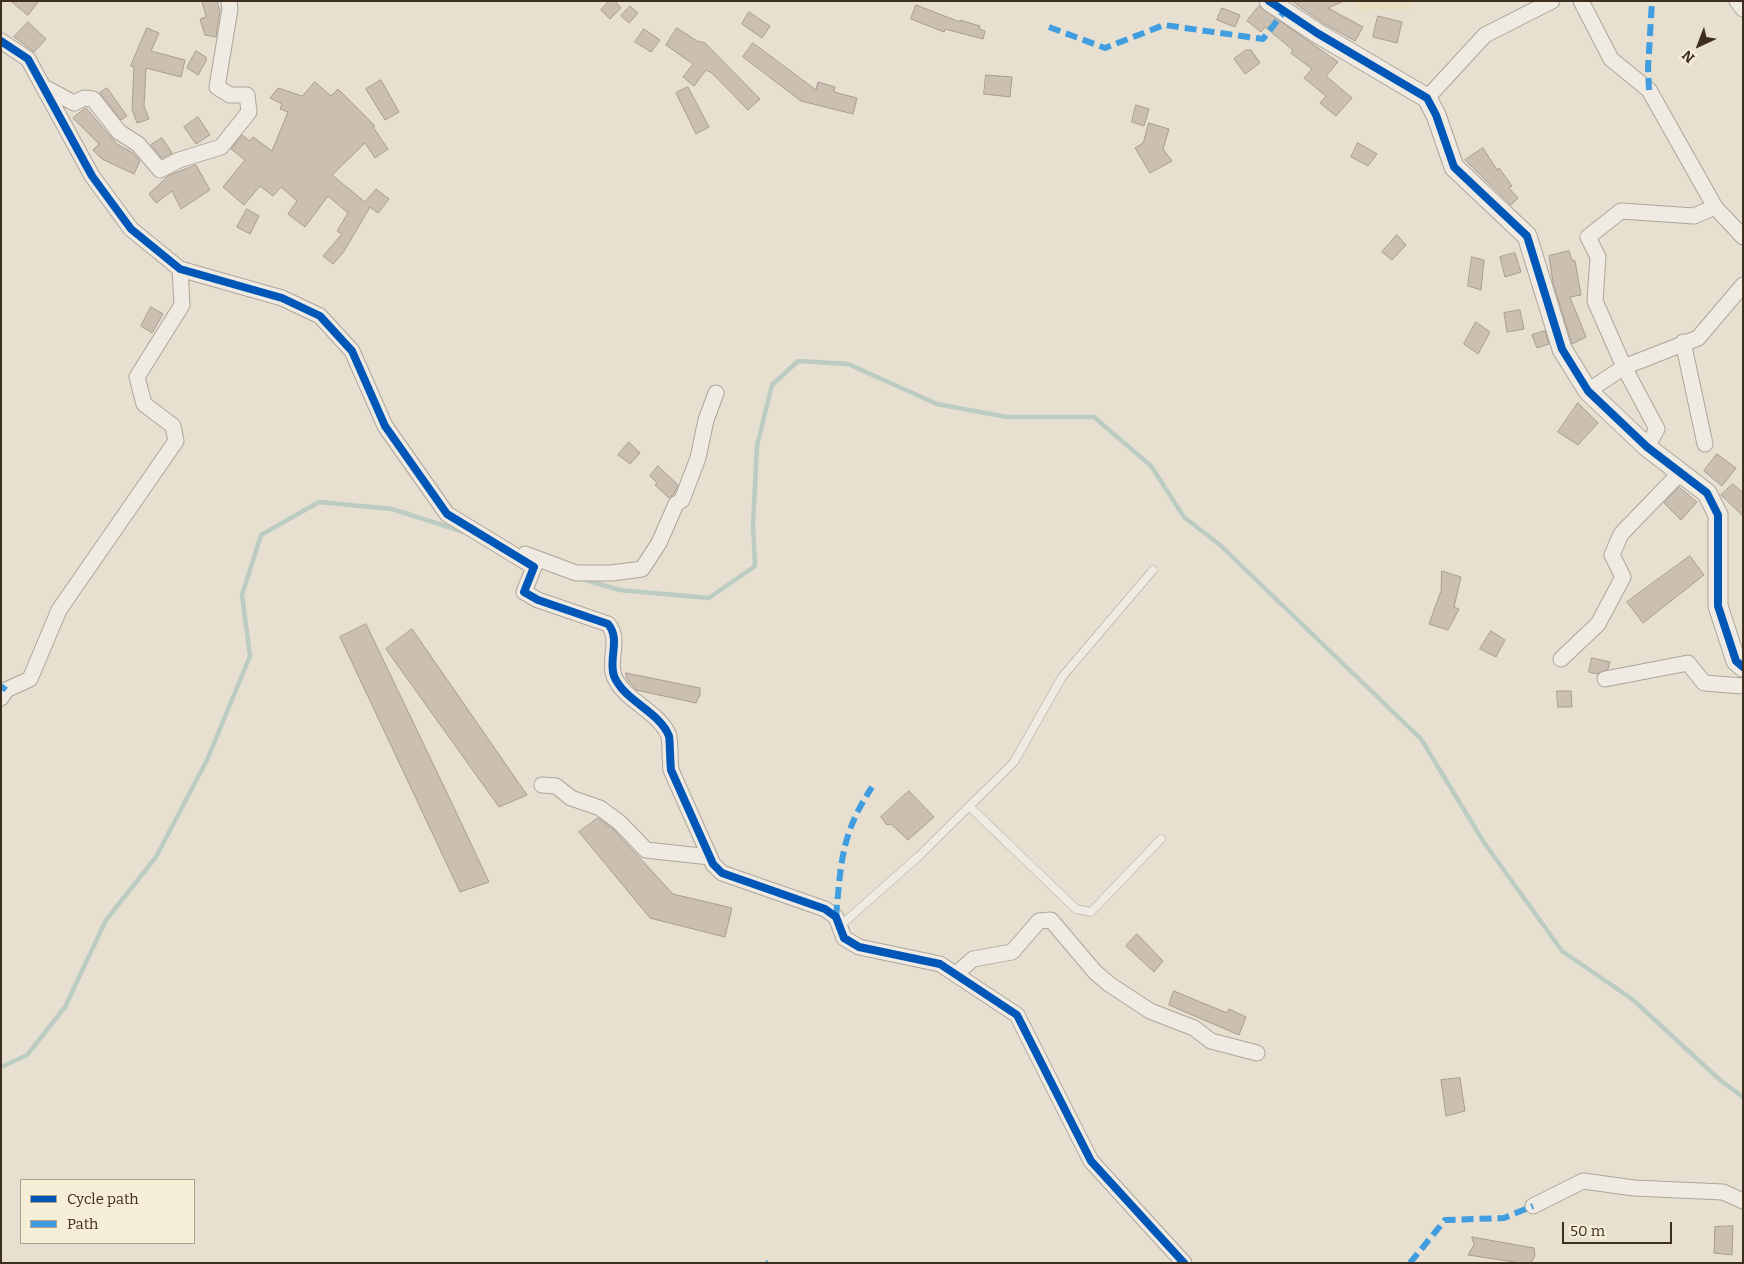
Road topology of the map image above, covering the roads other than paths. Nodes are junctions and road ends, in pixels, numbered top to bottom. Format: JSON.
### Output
{"nodes":[{"id":1,"x":229,"y":1,"type":"edge"},
{"id":2,"x":1269,"y":1,"type":"edge"},
{"id":3,"x":1552,"y":1,"type":"edge"},
{"id":4,"x":1581,"y":1,"type":"edge"},
{"id":5,"x":1737,"y":1,"type":"edge"},
{"id":6,"x":1743,"y":10,"type":"edge"},
{"id":7,"x":1,"y":42,"type":"edge"},
{"id":8,"x":44,"y":88,"type":"junction"},
{"id":9,"x":1427,"y":98,"type":"junction"},
{"id":10,"x":1715,"y":207,"type":"junction"},
{"id":11,"x":1743,"y":237,"type":"edge"},
{"id":12,"x":180,"y":270,"type":"junction"},
{"id":13,"x":1743,"y":285,"type":"edge"},
{"id":14,"x":1682,"y":342,"type":"junction"},
{"id":15,"x":1624,"y":366,"type":"junction"},
{"id":16,"x":1588,"y":391,"type":"junction"},
{"id":17,"x":716,"y":393,"type":"dead end"},
{"id":18,"x":1705,"y":444,"type":"dead end"},
{"id":19,"x":1647,"y":447,"type":"junction"},
{"id":20,"x":1680,"y":474,"type":"junction"},
{"id":21,"x":482,"y":535,"type":"junction"},
{"id":22,"x":1153,"y":570,"type":"dead end"},
{"id":23,"x":1561,"y":659,"type":"dead end"},
{"id":24,"x":1743,"y":667,"type":"edge"},
{"id":25,"x":1605,"y":679,"type":"dead end"},
{"id":26,"x":1743,"y":686,"type":"edge"},
{"id":27,"x":1,"y":698,"type":"edge"},
{"id":28,"x":542,"y":785,"type":"dead end"},
{"id":29,"x":970,"y":807,"type":"junction"},
{"id":30,"x":1161,"y":839,"type":"dead end"},
{"id":31,"x":710,"y":856,"type":"junction"},
{"id":32,"x":840,"y":926,"type":"junction"},
{"id":33,"x":956,"y":974,"type":"junction"},
{"id":34,"x":1257,"y":1053,"type":"dead end"},
{"id":35,"x":1743,"y":1201,"type":"edge"},
{"id":36,"x":1533,"y":1206,"type":"dead end"},
{"id":37,"x":1180,"y":1261,"type":"edge"}],
"edges":[{"from":1,"to":8,"type":"street"},
{"from":2,"to":9,"type":"street"},
{"from":3,"to":9,"type":"street"},
{"from":4,"to":10,"type":"street"},
{"from":5,"to":6,"type":"street"},
{"from":7,"to":8,"type":"street"},
{"from":8,"to":12,"type":"street"},
{"from":9,"to":16,"type":"street"},
{"from":10,"to":11,"type":"street"},
{"from":10,"to":15,"type":"street"},
{"from":12,"to":21,"type":"street"},
{"from":12,"to":27,"type":"street"},
{"from":13,"to":14,"type":"street"},
{"from":14,"to":15,"type":"street"},
{"from":14,"to":18,"type":"street"},
{"from":15,"to":16,"type":"street"},
{"from":15,"to":19,"type":"street"},
{"from":16,"to":19,"type":"street"},
{"from":17,"to":21,"type":"street"},
{"from":19,"to":20,"type":"street"},
{"from":20,"to":23,"type":"street"},
{"from":20,"to":24,"type":"street"},
{"from":21,"to":31,"type":"street"},
{"from":22,"to":29,"type":"lane"},
{"from":25,"to":26,"type":"street"},
{"from":28,"to":31,"type":"street"},
{"from":29,"to":30,"type":"lane"},
{"from":29,"to":32,"type":"lane"},
{"from":31,"to":32,"type":"street"},
{"from":32,"to":33,"type":"street"},
{"from":33,"to":34,"type":"street"},
{"from":33,"to":37,"type":"street"},
{"from":35,"to":36,"type":"street"}]}
